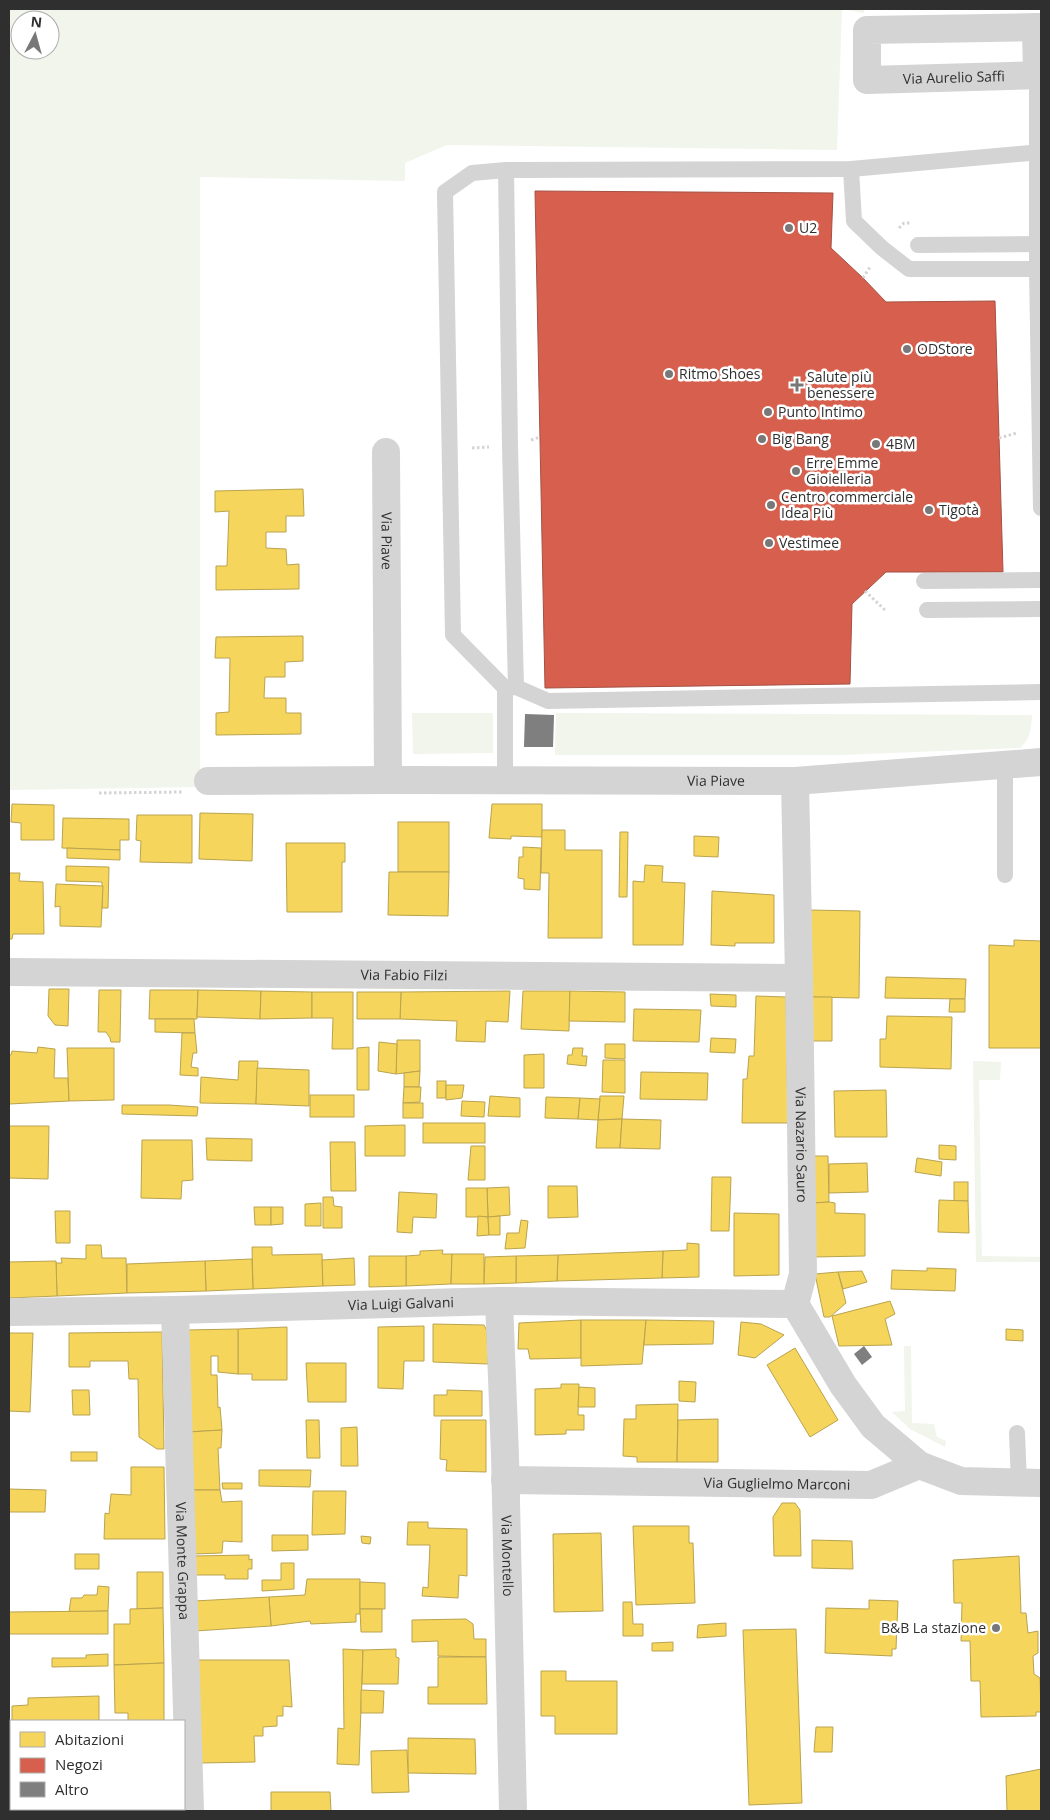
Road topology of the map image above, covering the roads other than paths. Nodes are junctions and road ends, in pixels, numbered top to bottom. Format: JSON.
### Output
{"nodes":[{"id":1,"x":1038,"y":27,"type":"edge"},
{"id":2,"x":1039,"y":75,"type":"edge"},
{"id":3,"x":1039,"y":152,"type":"edge"},
{"id":4,"x":852,"y":168,"type":"junction"},
{"id":5,"x":506,"y":170,"type":"junction"},
{"id":6,"x":1037,"y":244,"type":"junction"},
{"id":7,"x":918,"y":245,"type":"dead end"},
{"id":8,"x":1037,"y":269,"type":"junction"},
{"id":9,"x":386,"y":452,"type":"dead end"},
{"id":10,"x":1041,"y":508,"type":"edge"},
{"id":11,"x":1041,"y":580,"type":"edge"},
{"id":12,"x":924,"y":582,"type":"dead end"},
{"id":13,"x":1041,"y":609,"type":"edge"},
{"id":14,"x":927,"y":610,"type":"dead end"},
{"id":15,"x":511,"y":688,"type":"junction"},
{"id":16,"x":1041,"y":692,"type":"edge"},
{"id":17,"x":1041,"y":762,"type":"edge"},
{"id":18,"x":1005,"y":765,"type":"junction"},
{"id":19,"x":388,"y":780,"type":"junction"},
{"id":20,"x":505,"y":780,"type":"junction"},
{"id":21,"x":208,"y":781,"type":"road end"},
{"id":22,"x":795,"y":781,"type":"junction"},
{"id":23,"x":1005,"y":875,"type":"dead end"},
{"id":24,"x":9,"y":972,"type":"edge"},
{"id":25,"x":799,"y":978,"type":"junction"},
{"id":26,"x":499,"y":1301,"type":"junction"},
{"id":27,"x":795,"y":1304,"type":"junction"},
{"id":28,"x":175,"y":1310,"type":"junction"},
{"id":29,"x":9,"y":1312,"type":"edge"},
{"id":30,"x":1017,"y":1433,"type":"dead end"},
{"id":31,"x":919,"y":1465,"type":"junction"},
{"id":32,"x":506,"y":1480,"type":"junction"},
{"id":33,"x":1030,"y":1483,"type":"edge"},
{"id":34,"x":190,"y":1811,"type":"edge"},
{"id":35,"x":513,"y":1811,"type":"edge"}],
"edges":[{"from":1,"to":2,"type":"street"},
{"from":1,"to":2,"type":"street","name":"Via Aurelio Saffi"},
{"from":2,"to":3,"type":"lane"},
{"from":3,"to":4,"type":"lane"},
{"from":3,"to":6,"type":"lane"},
{"from":4,"to":5,"type":"lane"},
{"from":4,"to":8,"type":"lane"},
{"from":5,"to":15,"type":"lane"},
{"from":5,"to":15,"type":"lane"},
{"from":6,"to":7,"type":"lane"},
{"from":6,"to":8,"type":"lane"},
{"from":8,"to":10,"type":"lane"},
{"from":9,"to":19,"type":"street","name":"Via Piave"},
{"from":11,"to":12,"type":"lane"},
{"from":13,"to":14,"type":"lane"},
{"from":15,"to":16,"type":"lane"},
{"from":15,"to":20,"type":"lane"},
{"from":17,"to":18,"type":"street","name":"Via Piave"},
{"from":18,"to":22,"type":"street","name":"Via Piave"},
{"from":18,"to":23,"type":"lane"},
{"from":19,"to":20,"type":"street","name":"Via Piave"},
{"from":19,"to":21,"type":"street","name":"Via Piave"},
{"from":20,"to":22,"type":"street","name":"Via Piave"},
{"from":22,"to":25,"type":"street","name":"Via Nazario Sauro"},
{"from":24,"to":25,"type":"street","name":"Via Fabio Filzi"},
{"from":25,"to":27,"type":"street","name":"Via Nazario Sauro"},
{"from":26,"to":27,"type":"street","name":"Via Luigi Galvani"},
{"from":26,"to":28,"type":"street","name":"Via Luigi Galvani"},
{"from":26,"to":32,"type":"street","name":"Via Montello"},
{"from":27,"to":31,"type":"street"},
{"from":28,"to":29,"type":"street","name":"Via Luigi Galvani"},
{"from":28,"to":34,"type":"street","name":"Via Monte Grappa"},
{"from":30,"to":33,"type":"lane"},
{"from":31,"to":32,"type":"street","name":"Via Guglielmo Marconi"},
{"from":31,"to":33,"type":"street"},
{"from":32,"to":35,"type":"street","name":"Via Montello"}]}
